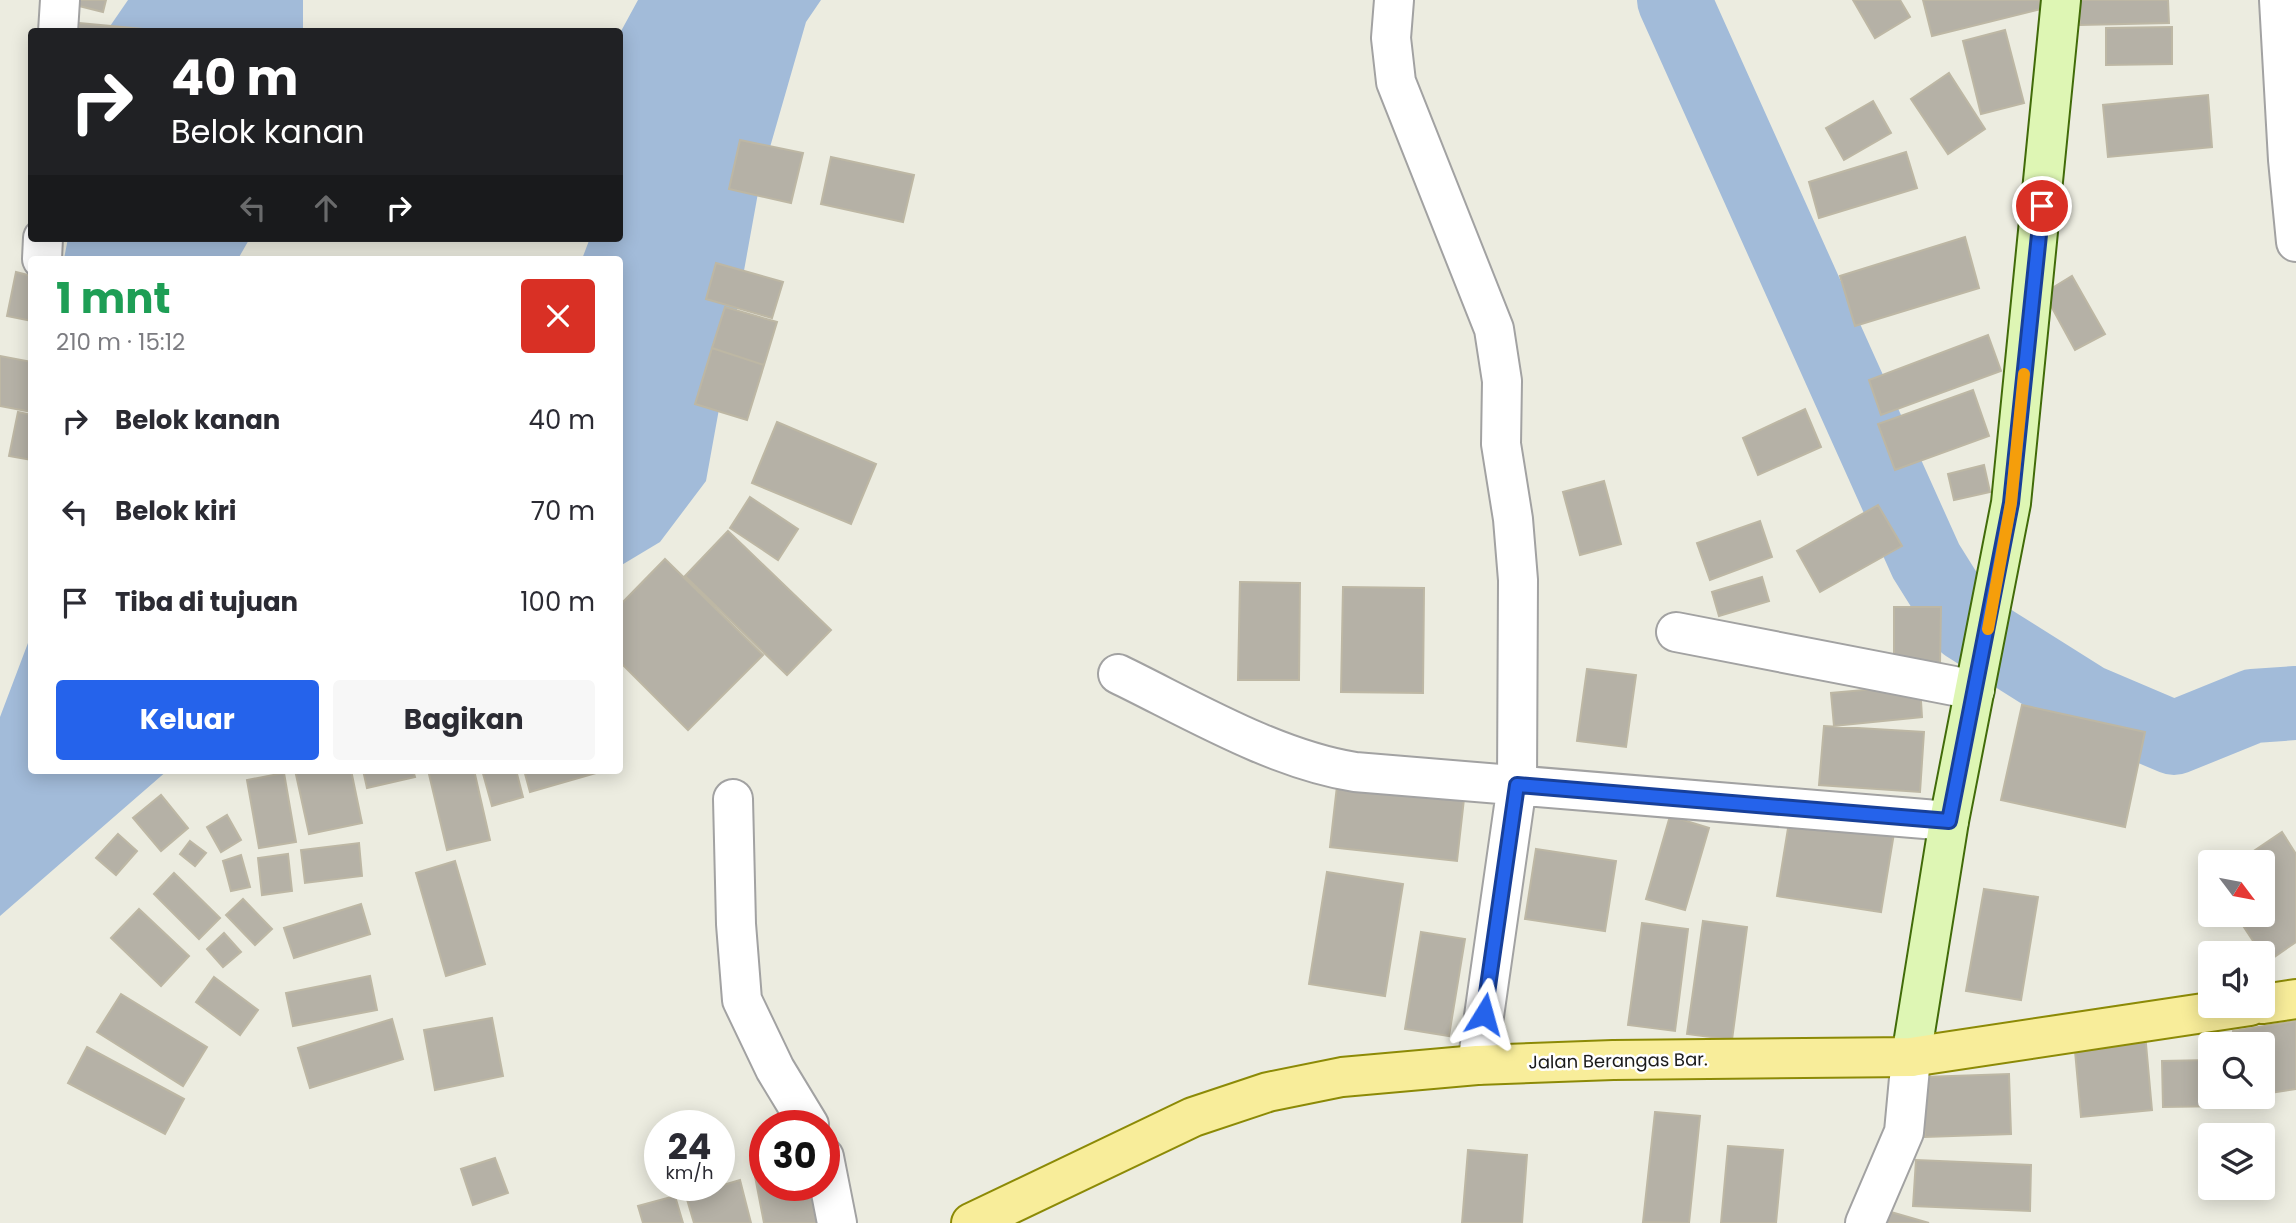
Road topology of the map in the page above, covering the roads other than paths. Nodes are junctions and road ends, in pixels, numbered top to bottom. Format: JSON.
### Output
{"nodes":[{"id":1,"x":60,"y":0,"type":"edge"},
{"id":2,"x":1394,"y":0,"type":"edge"},
{"id":3,"x":2061,"y":0,"type":"edge"},
{"id":4,"x":2280,"y":0,"type":"edge"},
{"id":5,"x":58,"y":28,"type":"edge"},
{"id":6,"x":2296,"y":242,"type":"edge"},
{"id":7,"x":1676,"y":632,"type":"dead end"},
{"id":8,"x":1118,"y":674,"type":"dead end"},
{"id":9,"x":1975,"y":690,"type":"junction"},
{"id":10,"x":1517,"y":785,"type":"junction"},
{"id":11,"x":733,"y":799,"type":"dead end"},
{"id":12,"x":1949,"y":821,"type":"junction"},
{"id":13,"x":2296,"y":999,"type":"edge"},
{"id":14,"x":2275,"y":1002,"type":"edge"},
{"id":15,"x":2198,"y":1014,"type":"edge"},
{"id":16,"x":1911,"y":1057,"type":"junction"},
{"id":17,"x":1476,"y":1065,"type":"junction"},
{"id":18,"x":800,"y":1110,"type":"edge"},
{"id":19,"x":833,"y":1201,"type":"edge"},
{"id":20,"x":837,"y":1223,"type":"edge"},
{"id":21,"x":971,"y":1223,"type":"edge"},
{"id":22,"x":1866,"y":1223,"type":"edge"}],
"edges":[{"from":1,"to":5,"type":"street"},
{"from":2,"to":10,"type":"street"},
{"from":3,"to":9,"type":"street"},
{"from":4,"to":6,"type":"street"},
{"from":7,"to":9,"type":"street"},
{"from":8,"to":10,"type":"street"},
{"from":9,"to":12,"type":"street"},
{"from":10,"to":12,"type":"street"},
{"from":10,"to":17,"type":"street"},
{"from":11,"to":18,"type":"street"},
{"from":12,"to":16,"type":"street"},
{"from":13,"to":14,"type":"main road"},
{"from":15,"to":16,"type":"main road","name":"Jalan Berangas Bar."},
{"from":16,"to":17,"type":"main road","name":"Jalan Berangas Bar."},
{"from":16,"to":22,"type":"street"},
{"from":17,"to":21,"type":"main road","name":"Jalan Berangas Bar."},
{"from":19,"to":20,"type":"street"}]}
